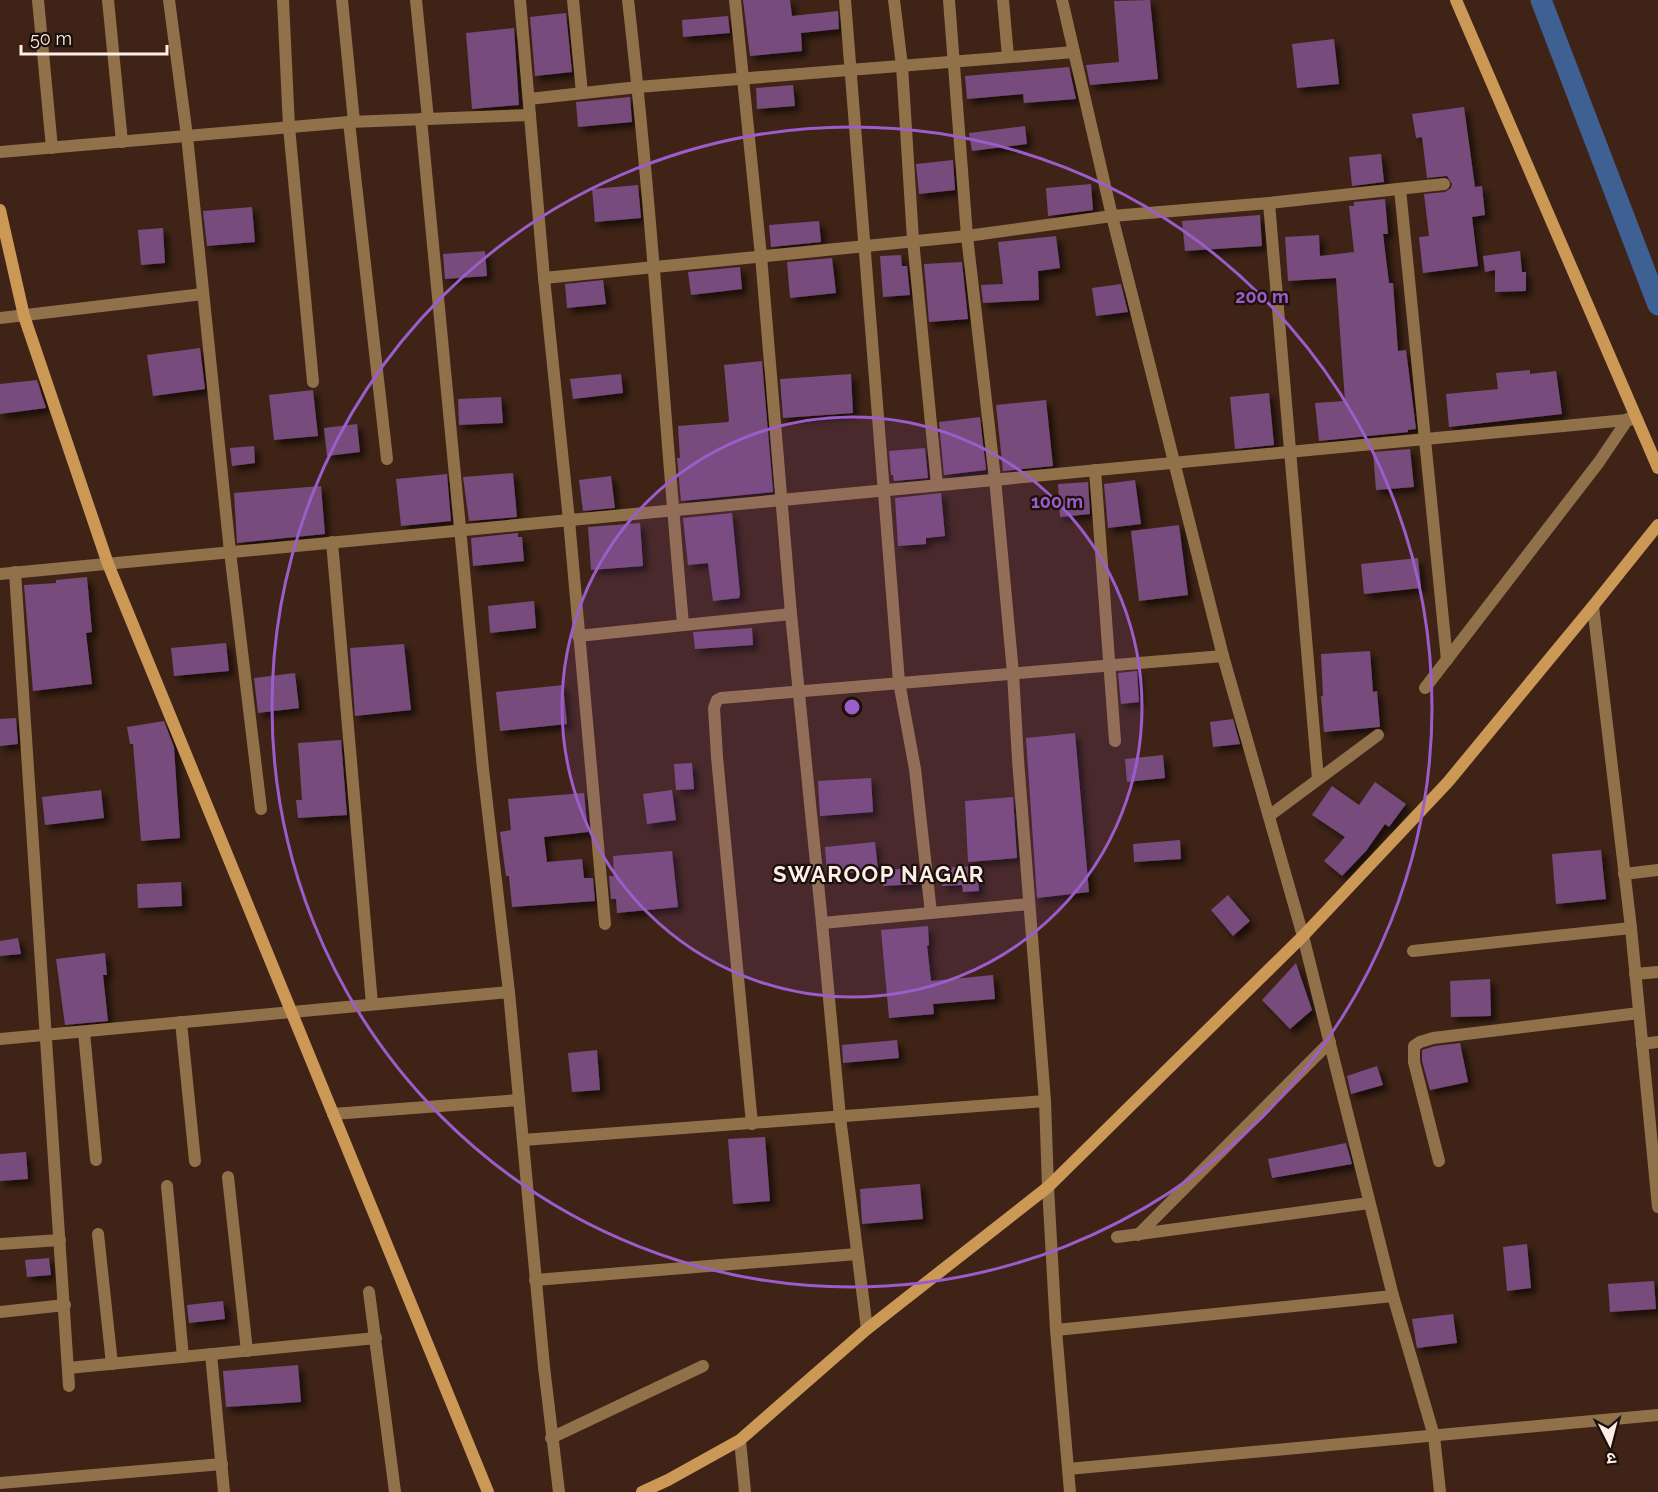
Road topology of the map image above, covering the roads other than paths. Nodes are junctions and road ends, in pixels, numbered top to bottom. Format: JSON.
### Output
{"nodes":[{"id":1,"x":38,"y":0,"type":"edge"},
{"id":2,"x":108,"y":0,"type":"edge"},
{"id":3,"x":169,"y":0,"type":"edge"},
{"id":4,"x":283,"y":0,"type":"edge"},
{"id":5,"x":342,"y":0,"type":"edge"},
{"id":6,"x":416,"y":0,"type":"edge"},
{"id":7,"x":520,"y":0,"type":"edge"},
{"id":8,"x":573,"y":0,"type":"edge"},
{"id":9,"x":628,"y":0,"type":"edge"},
{"id":10,"x":735,"y":0,"type":"edge"},
{"id":11,"x":844,"y":0,"type":"edge"},
{"id":12,"x":894,"y":0,"type":"edge"},
{"id":13,"x":949,"y":0,"type":"edge"},
{"id":14,"x":1003,"y":0,"type":"edge"},
{"id":15,"x":1062,"y":0,"type":"edge"},
{"id":16,"x":1066,"y":0,"type":"edge"},
{"id":17,"x":1456,"y":0,"type":"edge"},
{"id":18,"x":1074,"y":52,"type":"junction"},
{"id":19,"x":1008,"y":57,"type":"junction"},
{"id":20,"x":955,"y":61,"type":"junction"},
{"id":21,"x":902,"y":66,"type":"junction"},
{"id":22,"x":851,"y":69,"type":"junction"},
{"id":23,"x":744,"y":79,"type":"junction"},
{"id":24,"x":638,"y":87,"type":"junction"},
{"id":25,"x":582,"y":93,"type":"junction"},
{"id":26,"x":529,"y":99,"type":"junction"},
{"id":27,"x":530,"y":115,"type":"junction"},
{"id":28,"x":424,"y":119,"type":"junction"},
{"id":29,"x":351,"y":122,"type":"junction"},
{"id":30,"x":289,"y":127,"type":"junction"},
{"id":31,"x":187,"y":136,"type":"junction"},
{"id":32,"x":122,"y":142,"type":"junction"},
{"id":33,"x":52,"y":148,"type":"junction"},
{"id":34,"x":0,"y":152,"type":"edge"},
{"id":35,"x":1444,"y":184,"type":"dead end"},
{"id":36,"x":1400,"y":189,"type":"junction"},
{"id":37,"x":1269,"y":203,"type":"junction"},
{"id":38,"x":0,"y":210,"type":"edge"},
{"id":39,"x":1112,"y":216,"type":"junction"},
{"id":40,"x":967,"y":236,"type":"junction"},
{"id":41,"x":913,"y":240,"type":"junction"},
{"id":42,"x":864,"y":245,"type":"junction"},
{"id":43,"x":761,"y":256,"type":"junction"},
{"id":44,"x":652,"y":268,"type":"junction"},
{"id":45,"x":544,"y":278,"type":"junction"},
{"id":46,"x":203,"y":294,"type":"junction"},
{"id":47,"x":24,"y":316,"type":"junction"},
{"id":48,"x":0,"y":318,"type":"edge"},
{"id":49,"x":313,"y":382,"type":"dead end"},
{"id":50,"x":1632,"y":419,"type":"junction"},
{"id":51,"x":1426,"y":439,"type":"junction"},
{"id":52,"x":1290,"y":452,"type":"junction"},
{"id":53,"x":387,"y":459,"type":"dead end"},
{"id":54,"x":1175,"y":462,"type":"junction"},
{"id":55,"x":1658,"y":468,"type":"edge"},
{"id":56,"x":1095,"y":470,"type":"junction"},
{"id":57,"x":995,"y":480,"type":"junction"},
{"id":58,"x":937,"y":485,"type":"junction"},
{"id":59,"x":884,"y":490,"type":"junction"},
{"id":60,"x":783,"y":500,"type":"junction"},
{"id":61,"x":673,"y":510,"type":"junction"},
{"id":62,"x":569,"y":520,"type":"junction"},
{"id":63,"x":1658,"y":525,"type":"edge"},
{"id":64,"x":461,"y":530,"type":"junction"},
{"id":65,"x":332,"y":542,"type":"junction"},
{"id":66,"x":230,"y":552,"type":"junction"},
{"id":67,"x":108,"y":564,"type":"junction"},
{"id":68,"x":15,"y":572,"type":"junction"},
{"id":69,"x":0,"y":574,"type":"edge"},
{"id":70,"x":1593,"y":606,"type":"junction"},
{"id":71,"x":792,"y":614,"type":"junction"},
{"id":72,"x":683,"y":624,"type":"junction"},
{"id":73,"x":578,"y":636,"type":"junction"},
{"id":74,"x":1223,"y":656,"type":"junction"},
{"id":75,"x":1447,"y":660,"type":"junction"},
{"id":76,"x":1110,"y":666,"type":"junction"},
{"id":77,"x":1013,"y":673,"type":"junction"},
{"id":78,"x":899,"y":682,"type":"junction"},
{"id":79,"x":1425,"y":688,"type":"dead end"},
{"id":80,"x":799,"y":690,"type":"junction"},
{"id":81,"x":1378,"y":735,"type":"dead end"},
{"id":82,"x":1115,"y":741,"type":"dead end"},
{"id":83,"x":1318,"y":779,"type":"junction"},
{"id":84,"x":261,"y":809,"type":"dead end"},
{"id":85,"x":1269,"y":816,"type":"junction"},
{"id":86,"x":1658,"y":870,"type":"edge"},
{"id":87,"x":1624,"y":874,"type":"junction"},
{"id":88,"x":1029,"y":904,"type":"junction"},
{"id":89,"x":931,"y":913,"type":"junction"},
{"id":90,"x":822,"y":923,"type":"junction"},
{"id":91,"x":605,"y":924,"type":"dead end"},
{"id":92,"x":1630,"y":928,"type":"junction"},
{"id":93,"x":1303,"y":936,"type":"junction"},
{"id":94,"x":1413,"y":951,"type":"dead end"},
{"id":95,"x":1658,"y":972,"type":"edge"},
{"id":96,"x":1635,"y":974,"type":"junction"},
{"id":97,"x":508,"y":992,"type":"junction"},
{"id":98,"x":372,"y":1004,"type":"junction"},
{"id":99,"x":291,"y":1012,"type":"junction"},
{"id":100,"x":1639,"y":1013,"type":"junction"},
{"id":101,"x":181,"y":1022,"type":"junction"},
{"id":102,"x":84,"y":1032,"type":"junction"},
{"id":103,"x":46,"y":1036,"type":"junction"},
{"id":104,"x":0,"y":1039,"type":"edge"},
{"id":105,"x":1330,"y":1042,"type":"junction"},
{"id":106,"x":1658,"y":1042,"type":"edge"},
{"id":107,"x":1642,"y":1044,"type":"junction"},
{"id":108,"x":519,"y":1100,"type":"junction"},
{"id":109,"x":1045,"y":1101,"type":"junction"},
{"id":110,"x":333,"y":1114,"type":"junction"},
{"id":111,"x":840,"y":1117,"type":"junction"},
{"id":112,"x":752,"y":1124,"type":"junction"},
{"id":113,"x":523,"y":1140,"type":"junction"},
{"id":114,"x":96,"y":1160,"type":"dead end"},
{"id":115,"x":195,"y":1161,"type":"dead end"},
{"id":116,"x":1439,"y":1161,"type":"dead end"},
{"id":117,"x":228,"y":1177,"type":"dead end"},
{"id":118,"x":167,"y":1186,"type":"dead end"},
{"id":119,"x":1048,"y":1186,"type":"junction"},
{"id":120,"x":1369,"y":1203,"type":"junction"},
{"id":121,"x":1658,"y":1207,"type":"edge"},
{"id":122,"x":98,"y":1234,"type":"dead end"},
{"id":123,"x":1138,"y":1235,"type":"junction"},
{"id":124,"x":1117,"y":1237,"type":"dead end"},
{"id":125,"x":60,"y":1239,"type":"junction"},
{"id":126,"x":0,"y":1244,"type":"edge"},
{"id":127,"x":857,"y":1254,"type":"junction"},
{"id":128,"x":536,"y":1280,"type":"junction"},
{"id":129,"x":369,"y":1292,"type":"dead end"},
{"id":130,"x":1393,"y":1296,"type":"junction"},
{"id":131,"x":65,"y":1305,"type":"junction"},
{"id":132,"x":0,"y":1312,"type":"edge"},
{"id":133,"x":867,"y":1329,"type":"junction"},
{"id":134,"x":1056,"y":1330,"type":"junction"},
{"id":135,"x":376,"y":1338,"type":"junction"},
{"id":136,"x":247,"y":1351,"type":"junction"},
{"id":137,"x":211,"y":1354,"type":"junction"},
{"id":138,"x":183,"y":1357,"type":"junction"},
{"id":139,"x":112,"y":1364,"type":"junction"},
{"id":140,"x":703,"y":1366,"type":"dead end"},
{"id":141,"x":68,"y":1368,"type":"junction"},
{"id":142,"x":69,"y":1386,"type":"dead end"},
{"id":143,"x":1658,"y":1415,"type":"edge"},
{"id":144,"x":1434,"y":1436,"type":"junction"},
{"id":145,"x":551,"y":1438,"type":"junction"},
{"id":146,"x":740,"y":1440,"type":"junction"},
{"id":147,"x":222,"y":1464,"type":"junction"},
{"id":148,"x":1068,"y":1469,"type":"junction"},
{"id":149,"x":0,"y":1484,"type":"edge"},
{"id":150,"x":225,"y":1492,"type":"edge"},
{"id":151,"x":395,"y":1492,"type":"edge"},
{"id":152,"x":488,"y":1492,"type":"edge"},
{"id":153,"x":559,"y":1492,"type":"edge"},
{"id":154,"x":642,"y":1492,"type":"edge"},
{"id":155,"x":745,"y":1492,"type":"edge"},
{"id":156,"x":1070,"y":1492,"type":"edge"},
{"id":157,"x":1440,"y":1492,"type":"edge"}],
"edges":[{"from":1,"to":33,"type":"street"},
{"from":2,"to":32,"type":"street"},
{"from":3,"to":31,"type":"street"},
{"from":4,"to":30,"type":"street"},
{"from":5,"to":29,"type":"street"},
{"from":6,"to":28,"type":"street"},
{"from":7,"to":26,"type":"street"},
{"from":8,"to":25,"type":"street"},
{"from":9,"to":24,"type":"street"},
{"from":10,"to":23,"type":"street"},
{"from":11,"to":22,"type":"street"},
{"from":12,"to":21,"type":"street"},
{"from":13,"to":20,"type":"street"},
{"from":14,"to":19,"type":"street"},
{"from":15,"to":16,"type":"street"},
{"from":15,"to":18,"type":"street"},
{"from":17,"to":50,"type":"street"},
{"from":18,"to":19,"type":"street"},
{"from":18,"to":39,"type":"street"},
{"from":19,"to":20,"type":"street"},
{"from":20,"to":21,"type":"street"},
{"from":20,"to":40,"type":"street"},
{"from":21,"to":22,"type":"street"},
{"from":21,"to":41,"type":"street"},
{"from":22,"to":23,"type":"street"},
{"from":22,"to":42,"type":"street"},
{"from":23,"to":24,"type":"street"},
{"from":23,"to":43,"type":"street"},
{"from":24,"to":25,"type":"street"},
{"from":24,"to":44,"type":"street"},
{"from":25,"to":26,"type":"street"},
{"from":26,"to":27,"type":"street"},
{"from":27,"to":28,"type":"street"},
{"from":27,"to":45,"type":"street"},
{"from":28,"to":29,"type":"street"},
{"from":28,"to":64,"type":"street"},
{"from":29,"to":30,"type":"street"},
{"from":29,"to":53,"type":"street"},
{"from":30,"to":31,"type":"street"},
{"from":30,"to":49,"type":"street"},
{"from":31,"to":32,"type":"street"},
{"from":31,"to":46,"type":"street"},
{"from":32,"to":33,"type":"street"},
{"from":33,"to":34,"type":"street"},
{"from":35,"to":36,"type":"street"},
{"from":36,"to":37,"type":"street"},
{"from":36,"to":51,"type":"street"},
{"from":37,"to":39,"type":"street"},
{"from":37,"to":52,"type":"street"},
{"from":38,"to":47,"type":"street"},
{"from":39,"to":40,"type":"street"},
{"from":39,"to":54,"type":"street"},
{"from":40,"to":41,"type":"street"},
{"from":40,"to":57,"type":"street"},
{"from":41,"to":42,"type":"street"},
{"from":41,"to":58,"type":"street"},
{"from":42,"to":43,"type":"street"},
{"from":42,"to":59,"type":"street"},
{"from":43,"to":44,"type":"street"},
{"from":43,"to":60,"type":"street"},
{"from":44,"to":45,"type":"street"},
{"from":44,"to":61,"type":"street"},
{"from":45,"to":62,"type":"street"},
{"from":46,"to":47,"type":"street"},
{"from":46,"to":66,"type":"street"},
{"from":47,"to":48,"type":"street"},
{"from":47,"to":67,"type":"street"},
{"from":50,"to":51,"type":"street"},
{"from":50,"to":55,"type":"street"},
{"from":50,"to":75,"type":"street"},
{"from":51,"to":52,"type":"street"},
{"from":51,"to":75,"type":"street"},
{"from":52,"to":54,"type":"street"},
{"from":52,"to":83,"type":"street"},
{"from":54,"to":56,"type":"street"},
{"from":54,"to":74,"type":"street"},
{"from":56,"to":57,"type":"street"},
{"from":56,"to":76,"type":"street"},
{"from":57,"to":58,"type":"street"},
{"from":57,"to":77,"type":"street"},
{"from":58,"to":59,"type":"street"},
{"from":59,"to":60,"type":"street"},
{"from":59,"to":78,"type":"street"},
{"from":60,"to":61,"type":"street"},
{"from":60,"to":71,"type":"street"},
{"from":61,"to":62,"type":"street"},
{"from":61,"to":72,"type":"street"},
{"from":62,"to":64,"type":"street"},
{"from":62,"to":73,"type":"street"},
{"from":63,"to":70,"type":"street"},
{"from":64,"to":65,"type":"street"},
{"from":64,"to":97,"type":"street"},
{"from":65,"to":66,"type":"street"},
{"from":65,"to":98,"type":"street"},
{"from":66,"to":67,"type":"street"},
{"from":66,"to":84,"type":"street"},
{"from":67,"to":68,"type":"street"},
{"from":67,"to":99,"type":"street"},
{"from":68,"to":69,"type":"street"},
{"from":68,"to":103,"type":"street"},
{"from":70,"to":87,"type":"street"},
{"from":70,"to":93,"type":"street"},
{"from":71,"to":72,"type":"street"},
{"from":71,"to":80,"type":"street"},
{"from":72,"to":73,"type":"street"},
{"from":73,"to":91,"type":"street"},
{"from":74,"to":76,"type":"street"},
{"from":74,"to":85,"type":"street"},
{"from":75,"to":79,"type":"street"},
{"from":76,"to":77,"type":"street"},
{"from":76,"to":82,"type":"street"},
{"from":77,"to":78,"type":"street"},
{"from":77,"to":88,"type":"street"},
{"from":78,"to":80,"type":"street"},
{"from":78,"to":89,"type":"street"},
{"from":80,"to":90,"type":"street"},
{"from":80,"to":112,"type":"street"},
{"from":81,"to":83,"type":"street"},
{"from":83,"to":85,"type":"street"},
{"from":85,"to":93,"type":"street"},
{"from":86,"to":87,"type":"street"},
{"from":87,"to":92,"type":"street"},
{"from":88,"to":89,"type":"street"},
{"from":88,"to":109,"type":"street"},
{"from":89,"to":90,"type":"street"},
{"from":90,"to":111,"type":"street"},
{"from":92,"to":94,"type":"street"},
{"from":92,"to":96,"type":"street"},
{"from":93,"to":105,"type":"street"},
{"from":93,"to":119,"type":"street"},
{"from":95,"to":96,"type":"street"},
{"from":96,"to":100,"type":"street"},
{"from":97,"to":98,"type":"street"},
{"from":97,"to":108,"type":"street"},
{"from":98,"to":99,"type":"street"},
{"from":99,"to":101,"type":"street"},
{"from":99,"to":110,"type":"street"},
{"from":100,"to":107,"type":"street"},
{"from":100,"to":116,"type":"street"},
{"from":101,"to":102,"type":"street"},
{"from":101,"to":115,"type":"street"},
{"from":102,"to":103,"type":"street"},
{"from":102,"to":114,"type":"street"},
{"from":103,"to":104,"type":"street"},
{"from":103,"to":125,"type":"street"},
{"from":105,"to":120,"type":"street"},
{"from":105,"to":123,"type":"street"},
{"from":106,"to":107,"type":"street"},
{"from":107,"to":121,"type":"street"},
{"from":108,"to":110,"type":"street"},
{"from":108,"to":113,"type":"street"},
{"from":109,"to":111,"type":"street"},
{"from":109,"to":119,"type":"street"},
{"from":110,"to":152,"type":"street"},
{"from":111,"to":112,"type":"street"},
{"from":111,"to":127,"type":"street"},
{"from":112,"to":113,"type":"street"},
{"from":113,"to":128,"type":"street"},
{"from":117,"to":136,"type":"street"},
{"from":118,"to":138,"type":"street"},
{"from":119,"to":133,"type":"street"},
{"from":119,"to":134,"type":"street"},
{"from":120,"to":123,"type":"street"},
{"from":120,"to":130,"type":"street"},
{"from":122,"to":139,"type":"street"},
{"from":123,"to":124,"type":"street"},
{"from":125,"to":126,"type":"street"},
{"from":125,"to":131,"type":"street"},
{"from":127,"to":128,"type":"street"},
{"from":127,"to":133,"type":"street"},
{"from":128,"to":145,"type":"street"},
{"from":129,"to":135,"type":"street"},
{"from":130,"to":134,"type":"street"},
{"from":130,"to":144,"type":"street"},
{"from":131,"to":132,"type":"street"},
{"from":131,"to":141,"type":"street"},
{"from":133,"to":146,"type":"street"},
{"from":134,"to":148,"type":"street"},
{"from":135,"to":136,"type":"street"},
{"from":135,"to":151,"type":"street"},
{"from":136,"to":137,"type":"street"},
{"from":137,"to":138,"type":"street"},
{"from":137,"to":147,"type":"street"},
{"from":138,"to":139,"type":"street"},
{"from":139,"to":141,"type":"street"},
{"from":140,"to":145,"type":"street"},
{"from":141,"to":142,"type":"street"},
{"from":143,"to":144,"type":"street"},
{"from":144,"to":148,"type":"street"},
{"from":144,"to":157,"type":"street"},
{"from":145,"to":153,"type":"street"},
{"from":146,"to":154,"type":"street"},
{"from":146,"to":155,"type":"street"},
{"from":147,"to":149,"type":"street"},
{"from":147,"to":150,"type":"street"},
{"from":148,"to":156,"type":"street"}]}
